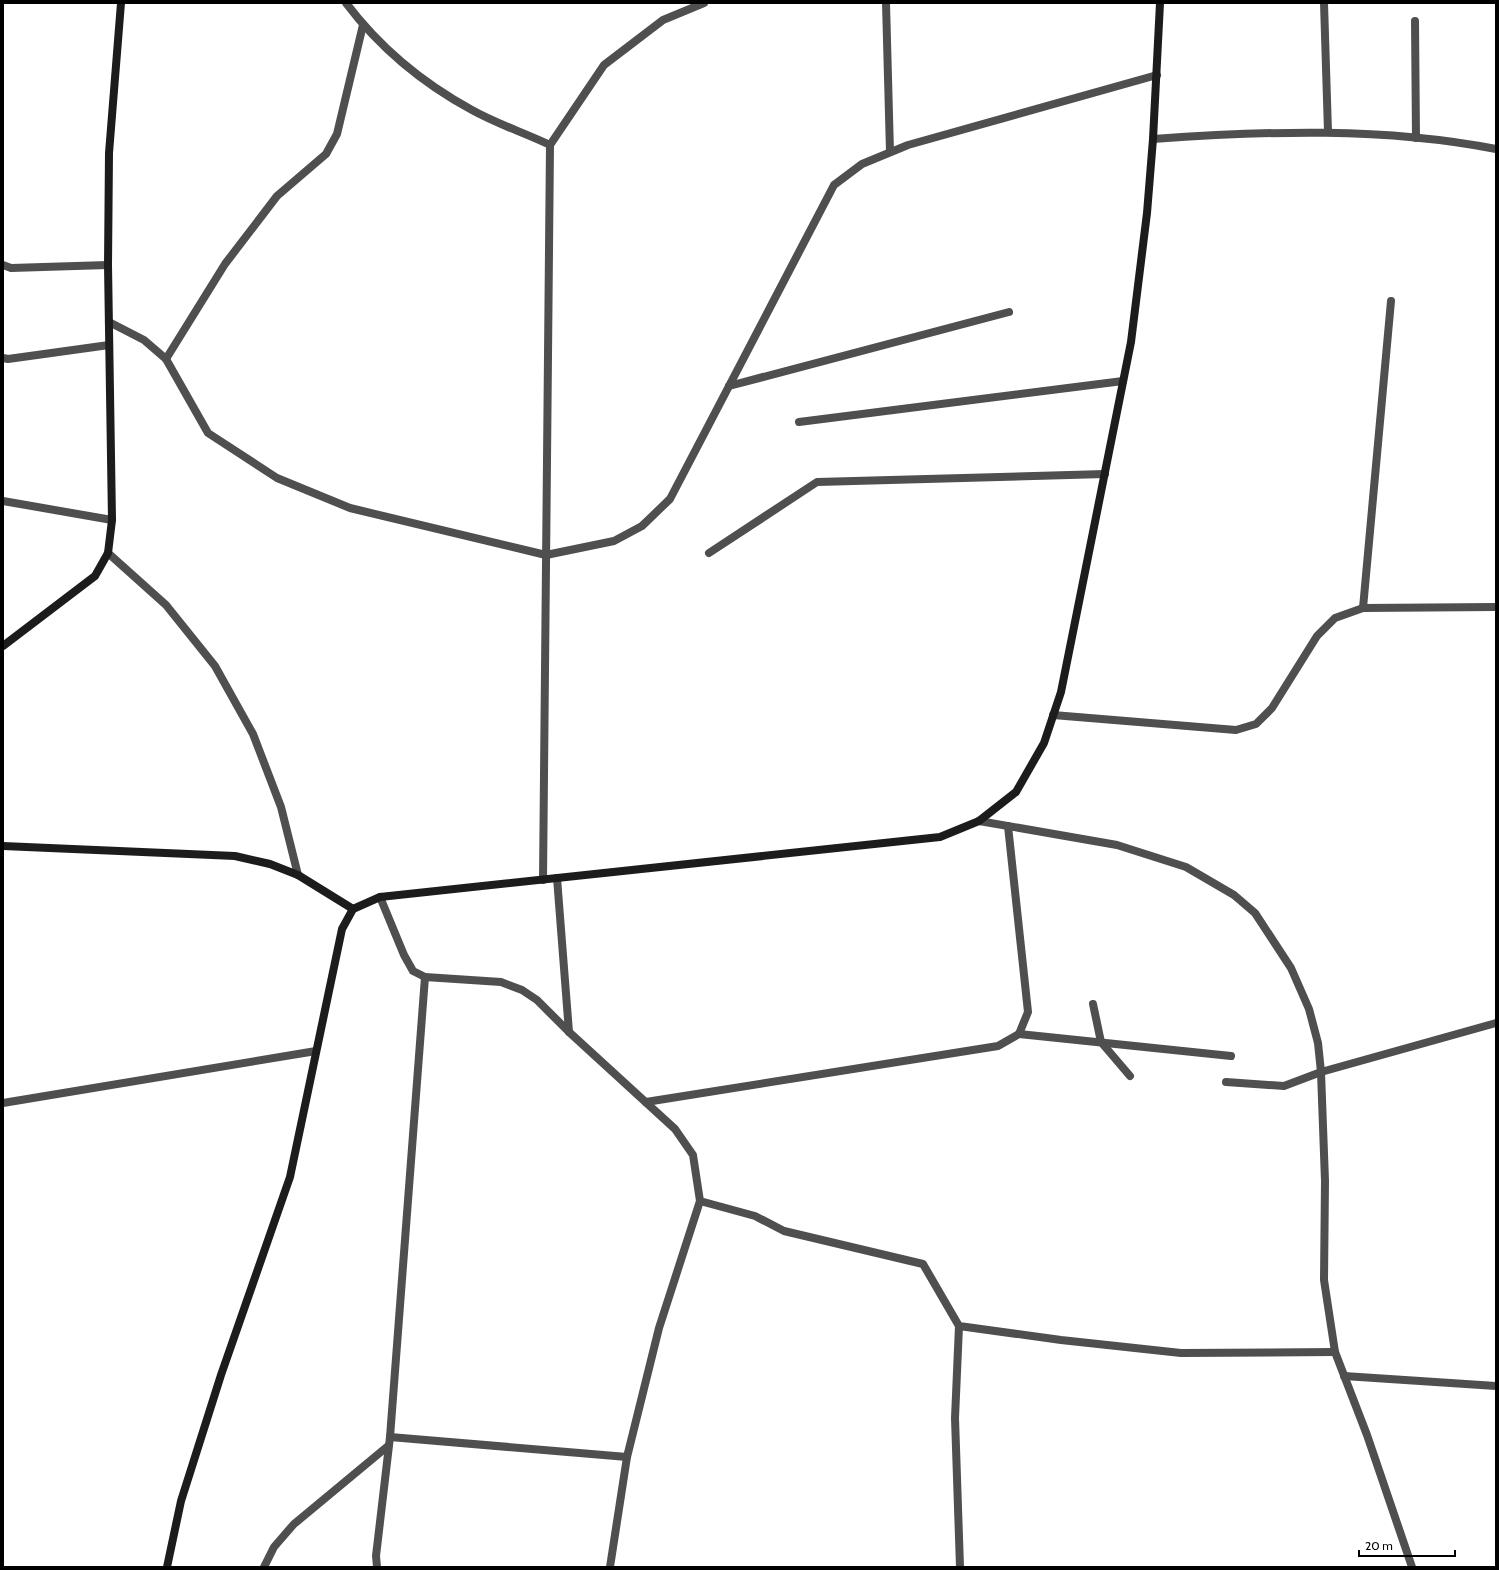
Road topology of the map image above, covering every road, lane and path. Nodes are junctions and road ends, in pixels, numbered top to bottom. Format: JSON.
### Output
{"nodes":[{"id":1,"x":121,"y":3,"type":"edge"},
{"id":2,"x":346,"y":3,"type":"edge"},
{"id":3,"x":704,"y":3,"type":"edge"},
{"id":4,"x":886,"y":3,"type":"edge"},
{"id":5,"x":1160,"y":3,"type":"edge"},
{"id":6,"x":1324,"y":3,"type":"edge"},
{"id":7,"x":1415,"y":21,"type":"dead end"},
{"id":8,"x":363,"y":25,"type":"junction"},
{"id":9,"x":1156,"y":75,"type":"junction"},
{"id":10,"x":1328,"y":132,"type":"junction"},
{"id":11,"x":1416,"y":138,"type":"junction"},
{"id":12,"x":1153,"y":139,"type":"junction"},
{"id":13,"x":550,"y":145,"type":"junction"},
{"id":14,"x":1496,"y":149,"type":"edge"},
{"id":15,"x":890,"y":152,"type":"junction"},
{"id":16,"x":3,"y":265,"type":"edge"},
{"id":17,"x":108,"y":265,"type":"junction"},
{"id":18,"x":1391,"y":301,"type":"dead end"},
{"id":19,"x":1009,"y":312,"type":"dead end"},
{"id":20,"x":109,"y":322,"type":"junction"},
{"id":21,"x":109,"y":345,"type":"junction"},
{"id":22,"x":3,"y":358,"type":"edge"},
{"id":23,"x":166,"y":359,"type":"junction"},
{"id":24,"x":1123,"y":381,"type":"junction"},
{"id":25,"x":729,"y":386,"type":"junction"},
{"id":26,"x":799,"y":422,"type":"dead end"},
{"id":27,"x":1105,"y":474,"type":"junction"},
{"id":28,"x":3,"y":501,"type":"edge"},
{"id":29,"x":112,"y":520,"type":"junction"},
{"id":30,"x":108,"y":553,"type":"junction"},
{"id":31,"x":710,"y":553,"type":"dead end"},
{"id":32,"x":546,"y":555,"type":"junction"},
{"id":33,"x":1496,"y":607,"type":"edge"},
{"id":34,"x":1363,"y":608,"type":"junction"},
{"id":35,"x":3,"y":646,"type":"edge"},
{"id":36,"x":1053,"y":715,"type":"junction"},
{"id":37,"x":979,"y":821,"type":"junction"},
{"id":38,"x":1008,"y":826,"type":"junction"},
{"id":39,"x":3,"y":846,"type":"edge"},
{"id":40,"x":298,"y":875,"type":"junction"},
{"id":41,"x":557,"y":878,"type":"junction"},
{"id":42,"x":542,"y":880,"type":"junction"},
{"id":43,"x":380,"y":897,"type":"junction"},
{"id":44,"x":353,"y":909,"type":"junction"},
{"id":45,"x":425,"y":977,"type":"junction"},
{"id":46,"x":1093,"y":1004,"type":"dead end"},
{"id":47,"x":1496,"y":1023,"type":"edge"},
{"id":48,"x":568,"y":1032,"type":"junction"},
{"id":49,"x":1019,"y":1034,"type":"junction"},
{"id":50,"x":1101,"y":1042,"type":"junction"},
{"id":51,"x":316,"y":1051,"type":"junction"},
{"id":52,"x":1231,"y":1056,"type":"dead end"},
{"id":53,"x":1321,"y":1072,"type":"junction"},
{"id":54,"x":1130,"y":1076,"type":"dead end"},
{"id":55,"x":1226,"y":1082,"type":"dead end"},
{"id":56,"x":646,"y":1102,"type":"junction"},
{"id":57,"x":3,"y":1103,"type":"edge"},
{"id":58,"x":700,"y":1202,"type":"junction"},
{"id":59,"x":959,"y":1326,"type":"junction"},
{"id":60,"x":1335,"y":1352,"type":"junction"},
{"id":61,"x":1344,"y":1376,"type":"junction"},
{"id":62,"x":1496,"y":1386,"type":"edge"},
{"id":63,"x":390,"y":1437,"type":"junction"},
{"id":64,"x":388,"y":1446,"type":"junction"},
{"id":65,"x":627,"y":1457,"type":"junction"},
{"id":66,"x":167,"y":1567,"type":"edge"},
{"id":67,"x":264,"y":1567,"type":"edge"},
{"id":68,"x":377,"y":1567,"type":"edge"},
{"id":69,"x":610,"y":1567,"type":"edge"},
{"id":70,"x":960,"y":1567,"type":"edge"},
{"id":71,"x":1412,"y":1567,"type":"edge"}],
"edges":[{"from":1,"to":17,"type":"main road"},
{"from":2,"to":8,"type":"street"},
{"from":3,"to":13,"type":"street"},
{"from":4,"to":15,"type":"street"},
{"from":5,"to":9,"type":"main road"},
{"from":6,"to":10,"type":"street"},
{"from":7,"to":11,"type":"street"},
{"from":8,"to":13,"type":"street"},
{"from":8,"to":23,"type":"street"},
{"from":9,"to":12,"type":"main road"},
{"from":9,"to":15,"type":"street"},
{"from":10,"to":11,"type":"street"},
{"from":10,"to":12,"type":"street"},
{"from":11,"to":14,"type":"street"},
{"from":12,"to":24,"type":"main road"},
{"from":13,"to":32,"type":"street"},
{"from":15,"to":25,"type":"street"},
{"from":16,"to":17,"type":"street"},
{"from":17,"to":20,"type":"main road"},
{"from":18,"to":34,"type":"street"},
{"from":19,"to":25,"type":"street"},
{"from":20,"to":21,"type":"main road"},
{"from":20,"to":23,"type":"street"},
{"from":21,"to":22,"type":"street"},
{"from":21,"to":29,"type":"main road"},
{"from":23,"to":32,"type":"street"},
{"from":24,"to":26,"type":"street"},
{"from":24,"to":27,"type":"main road"},
{"from":25,"to":32,"type":"street"},
{"from":27,"to":31,"type":"street"},
{"from":27,"to":36,"type":"main road"},
{"from":28,"to":29,"type":"street"},
{"from":29,"to":30,"type":"main road"},
{"from":30,"to":35,"type":"main road"},
{"from":30,"to":40,"type":"street"},
{"from":32,"to":42,"type":"street"},
{"from":33,"to":34,"type":"street"},
{"from":34,"to":36,"type":"street"},
{"from":36,"to":37,"type":"main road"},
{"from":37,"to":38,"type":"street"},
{"from":37,"to":41,"type":"main road"},
{"from":38,"to":49,"type":"street"},
{"from":38,"to":53,"type":"street"},
{"from":39,"to":40,"type":"main road"},
{"from":40,"to":44,"type":"main road"},
{"from":41,"to":42,"type":"main road"},
{"from":41,"to":48,"type":"street"},
{"from":42,"to":43,"type":"main road"},
{"from":43,"to":44,"type":"main road"},
{"from":43,"to":45,"type":"street"},
{"from":44,"to":51,"type":"main road"},
{"from":45,"to":48,"type":"street"},
{"from":45,"to":63,"type":"street"},
{"from":46,"to":50,"type":"street"},
{"from":47,"to":53,"type":"street"},
{"from":48,"to":56,"type":"street"},
{"from":49,"to":50,"type":"street"},
{"from":49,"to":56,"type":"street"},
{"from":50,"to":52,"type":"street"},
{"from":50,"to":54,"type":"street"},
{"from":51,"to":57,"type":"street"},
{"from":51,"to":66,"type":"main road"},
{"from":53,"to":55,"type":"street"},
{"from":53,"to":60,"type":"street"},
{"from":56,"to":58,"type":"street"},
{"from":58,"to":59,"type":"street"},
{"from":58,"to":65,"type":"street"},
{"from":59,"to":60,"type":"street"},
{"from":59,"to":70,"type":"street"},
{"from":60,"to":61,"type":"street"},
{"from":61,"to":62,"type":"street"},
{"from":61,"to":71,"type":"street"},
{"from":63,"to":64,"type":"street"},
{"from":63,"to":65,"type":"street"},
{"from":64,"to":67,"type":"street"},
{"from":64,"to":68,"type":"street"},
{"from":65,"to":69,"type":"street"}]}
